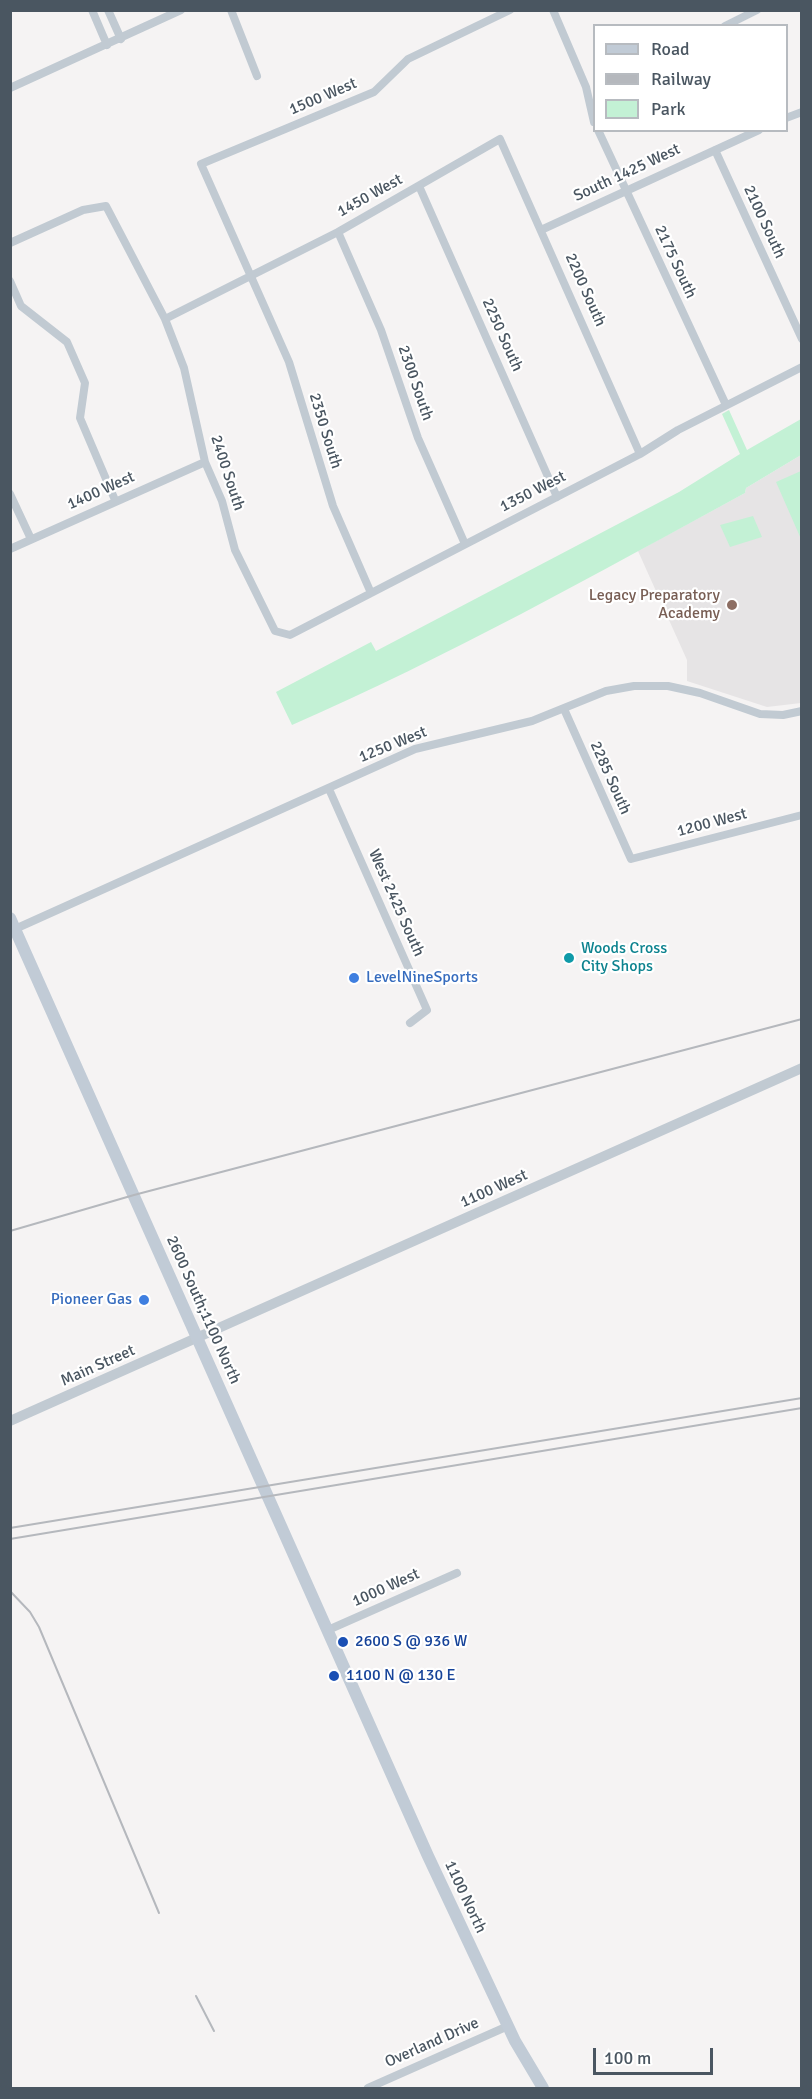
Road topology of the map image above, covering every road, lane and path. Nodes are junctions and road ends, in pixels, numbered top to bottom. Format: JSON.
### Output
{"nodes":[{"id":1,"x":92,"y":10,"type":"edge"},
{"id":2,"x":108,"y":10,"type":"edge"},
{"id":3,"x":181,"y":10,"type":"edge"},
{"id":4,"x":231,"y":10,"type":"edge"},
{"id":5,"x":510,"y":10,"type":"edge"},
{"id":6,"x":553,"y":10,"type":"edge"},
{"id":7,"x":757,"y":10,"type":"edge"},
{"id":8,"x":747,"y":13,"type":"edge"},
{"id":9,"x":728,"y":24,"type":"edge"},
{"id":10,"x":121,"y":39,"type":"junction"},
{"id":11,"x":107,"y":45,"type":"junction"},
{"id":12,"x":257,"y":76,"type":"dead end"},
{"id":13,"x":590,"y":85,"type":"edge"},
{"id":14,"x":10,"y":88,"type":"edge"},
{"id":15,"x":593,"y":113,"type":"edge"},
{"id":16,"x":599,"y":132,"type":"edge"},
{"id":17,"x":755,"y":132,"type":"edge"},
{"id":18,"x":500,"y":139,"type":"joint"},
{"id":19,"x":715,"y":150,"type":"junction"},
{"id":20,"x":201,"y":164,"type":"joint"},
{"id":21,"x":419,"y":186,"type":"junction"},
{"id":22,"x":624,"y":191,"type":"junction"},
{"id":23,"x":542,"y":230,"type":"junction"},
{"id":24,"x":338,"y":231,"type":"junction"},
{"id":25,"x":10,"y":243,"type":"edge"},
{"id":26,"x":253,"y":277,"type":"junction"},
{"id":27,"x":10,"y":282,"type":"edge"},
{"id":28,"x":165,"y":319,"type":"junction"},
{"id":29,"x":801,"y":339,"type":"edge"},
{"id":30,"x":801,"y":367,"type":"edge"},
{"id":31,"x":726,"y":405,"type":"junction"},
{"id":32,"x":640,"y":454,"type":"junction"},
{"id":33,"x":205,"y":462,"type":"junction"},
{"id":34,"x":10,"y":494,"type":"edge"},
{"id":35,"x":557,"y":497,"type":"junction"},
{"id":36,"x":116,"y":500,"type":"junction"},
{"id":37,"x":31,"y":539,"type":"junction"},
{"id":38,"x":465,"y":544,"type":"junction"},
{"id":39,"x":10,"y":549,"type":"edge"},
{"id":40,"x":371,"y":593,"type":"junction"},
{"id":41,"x":276,"y":631,"type":"joint"},
{"id":42,"x":564,"y":709,"type":"junction"},
{"id":43,"x":801,"y":711,"type":"edge"},
{"id":44,"x":329,"y":789,"type":"junction"},
{"id":45,"x":801,"y":815,"type":"edge"},
{"id":46,"x":631,"y":859,"type":"joint"},
{"id":47,"x":13,"y":923,"type":"edge"},
{"id":48,"x":410,"y":1023,"type":"dead end"},
{"id":49,"x":801,"y":1068,"type":"edge"},
{"id":50,"x":198,"y":1338,"type":"junction"},
{"id":51,"x":10,"y":1421,"type":"edge"},
{"id":52,"x":457,"y":1573,"type":"dead end"},
{"id":53,"x":328,"y":1630,"type":"junction"},
{"id":54,"x":366,"y":1715,"type":"joint"},
{"id":55,"x":508,"y":2026,"type":"junction"},
{"id":56,"x":368,"y":2088,"type":"edge"},
{"id":57,"x":543,"y":2088,"type":"edge"}],
"edges":[{"from":1,"to":11,"type":"street"},
{"from":2,"to":10,"type":"street"},
{"from":3,"to":10,"type":"street"},
{"from":4,"to":12,"type":"street"},
{"from":5,"to":20,"type":"street","name":"1500 West"},
{"from":6,"to":13,"type":"street"},
{"from":7,"to":8,"type":"street"},
{"from":8,"to":9,"type":"street"},
{"from":10,"to":11,"type":"street"},
{"from":11,"to":14,"type":"street"},
{"from":13,"to":15,"type":"street"},
{"from":16,"to":22,"type":"street","name":"2175 South"},
{"from":17,"to":19,"type":"street","name":"South 1425 West"},
{"from":18,"to":21,"type":"street","name":"1450 West"},
{"from":18,"to":23,"type":"street","name":"2200 South"},
{"from":19,"to":22,"type":"street","name":"South 1425 West"},
{"from":19,"to":29,"type":"street","name":"2100 South"},
{"from":20,"to":26,"type":"street","name":"2350 South"},
{"from":21,"to":24,"type":"street","name":"1450 West"},
{"from":21,"to":35,"type":"street","name":"2250 South"},
{"from":22,"to":23,"type":"street","name":"South 1425 West"},
{"from":22,"to":31,"type":"street","name":"2175 South"},
{"from":23,"to":32,"type":"street","name":"2200 South"},
{"from":24,"to":26,"type":"street","name":"1450 West"},
{"from":24,"to":38,"type":"street","name":"2300 South"},
{"from":25,"to":28,"type":"street"},
{"from":26,"to":28,"type":"street"},
{"from":26,"to":40,"type":"street","name":"2350 South"},
{"from":27,"to":36,"type":"street"},
{"from":28,"to":33,"type":"street","name":"2400 South"},
{"from":30,"to":31,"type":"street","name":"1350 West"},
{"from":31,"to":32,"type":"street","name":"1350 West"},
{"from":32,"to":35,"type":"street","name":"1350 West"},
{"from":33,"to":36,"type":"street","name":"1400 West"},
{"from":33,"to":41,"type":"street","name":"2400 South"},
{"from":34,"to":37,"type":"street"},
{"from":35,"to":38,"type":"street","name":"1350 West"},
{"from":36,"to":37,"type":"street","name":"1400 West"},
{"from":37,"to":39,"type":"street","name":"1400 West"},
{"from":38,"to":40,"type":"street","name":"1350 West"},
{"from":40,"to":41,"type":"street","name":"1350 West"},
{"from":42,"to":43,"type":"street","name":"1250 West"},
{"from":42,"to":44,"type":"street","name":"1250 West"},
{"from":42,"to":46,"type":"street","name":"2285 South"},
{"from":44,"to":47,"type":"street","name":"1250 West"},
{"from":44,"to":48,"type":"street","name":"West 2425 South"},
{"from":45,"to":46,"type":"street","name":"1200 West"},
{"from":47,"to":50,"type":"main road","name":"2600 South;1100 North"},
{"from":49,"to":50,"type":"street","name":"1100 West"},
{"from":50,"to":51,"type":"street","name":"Main Street"},
{"from":50,"to":53,"type":"main road","name":"2600 South;1100 North"},
{"from":52,"to":53,"type":"street","name":"1000 West"},
{"from":53,"to":54,"type":"main road","name":"2600 South;1100 North"},
{"from":54,"to":55,"type":"main road","name":"1100 North"},
{"from":55,"to":56,"type":"street","name":"Overland Drive"},
{"from":55,"to":57,"type":"main road","name":"1100 North"}]}
